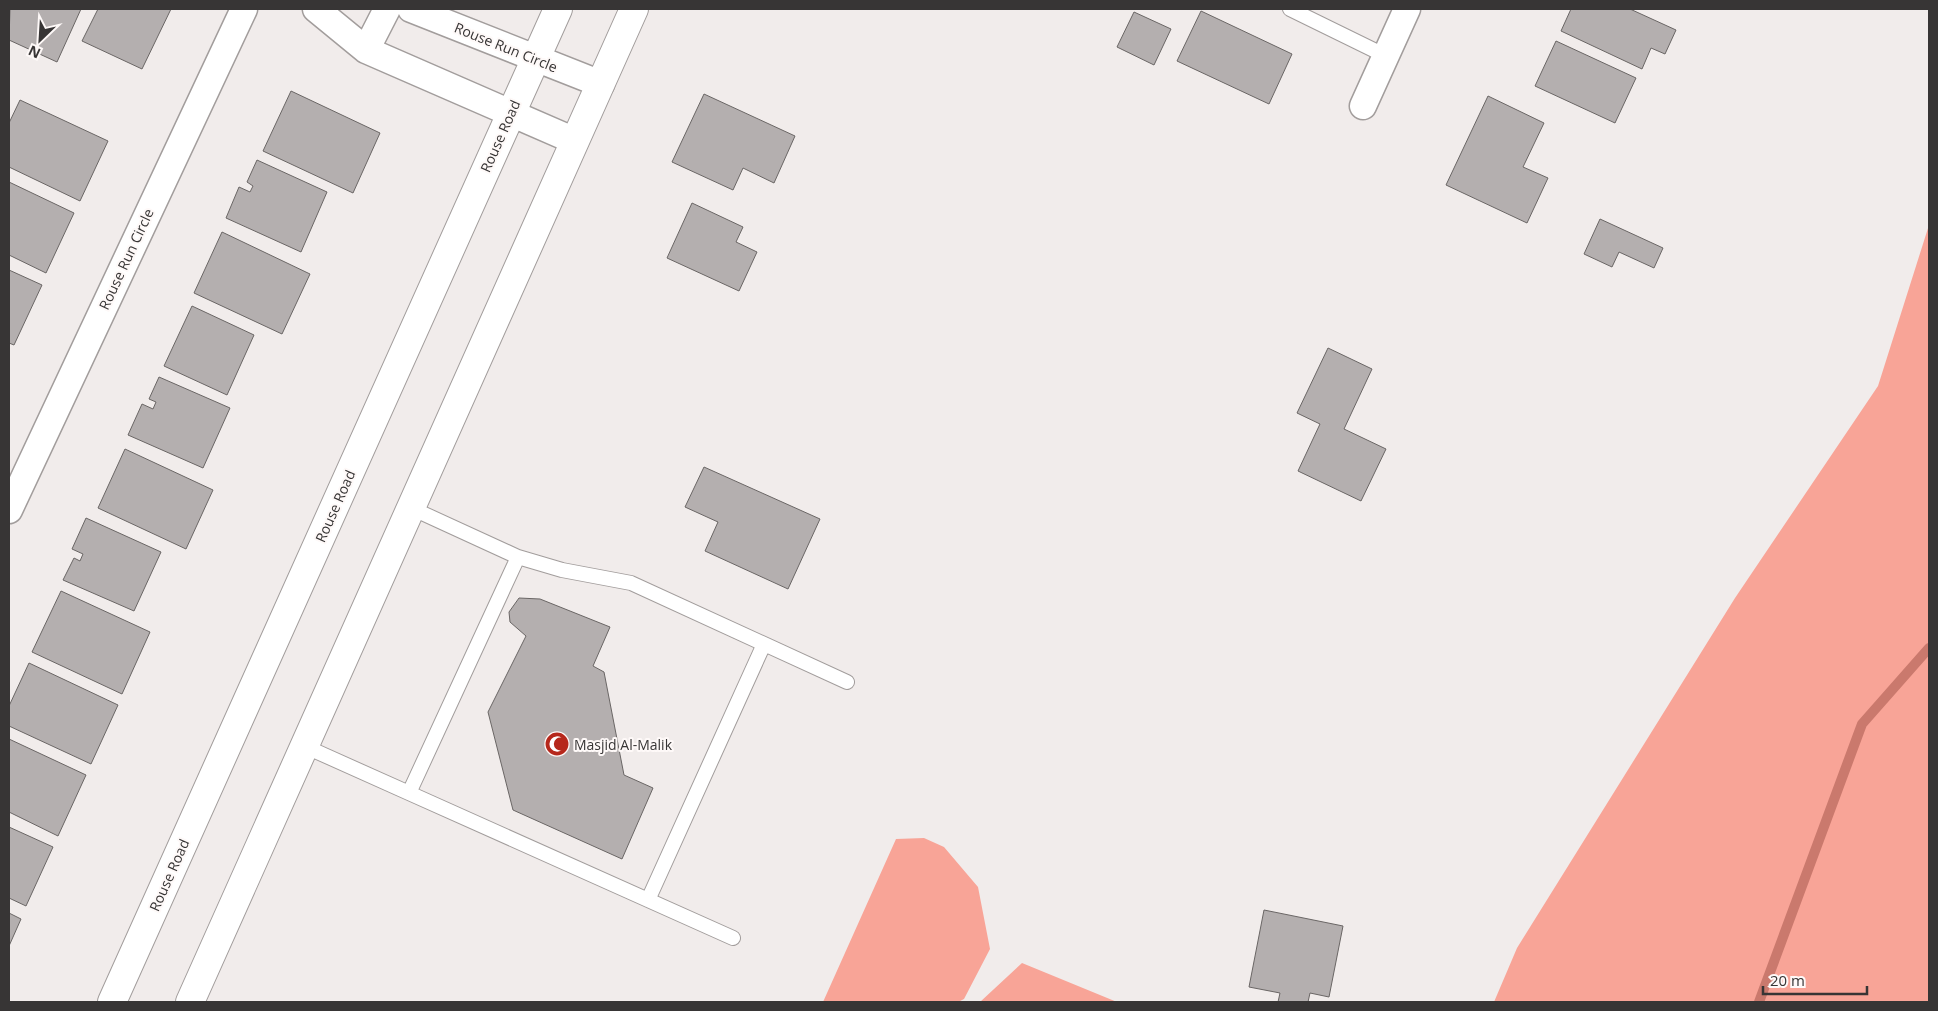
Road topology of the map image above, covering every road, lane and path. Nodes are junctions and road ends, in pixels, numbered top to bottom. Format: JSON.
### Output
{"nodes":[{"id":1,"x":244,"y":9,"type":"edge"},
{"id":2,"x":316,"y":9,"type":"edge"},
{"id":3,"x":387,"y":9,"type":"edge"},
{"id":4,"x":412,"y":9,"type":"edge"},
{"id":5,"x":558,"y":9,"type":"edge"},
{"id":6,"x":634,"y":9,"type":"edge"},
{"id":7,"x":1290,"y":9,"type":"edge"},
{"id":8,"x":1407,"y":9,"type":"edge"},
{"id":9,"x":366,"y":50,"type":"junction"},
{"id":10,"x":1386,"y":56,"type":"junction"},
{"id":11,"x":535,"y":58,"type":"junction"},
{"id":12,"x":601,"y":84,"type":"junction"},
{"id":13,"x":1363,"y":106,"type":"dead end"},
{"id":14,"x":511,"y":112,"type":"junction"},
{"id":15,"x":576,"y":141,"type":"junction"},
{"id":16,"x":411,"y":508,"type":"junction"},
{"id":17,"x":9,"y":510,"type":"edge"},
{"id":18,"x":518,"y":557,"type":"junction"},
{"id":19,"x":764,"y":644,"type":"junction"},
{"id":20,"x":847,"y":682,"type":"dead end"},
{"id":21,"x":304,"y":746,"type":"junction"},
{"id":22,"x":409,"y":793,"type":"junction"},
{"id":23,"x":648,"y":900,"type":"junction"},
{"id":24,"x":733,"y":938,"type":"dead end"},
{"id":25,"x":112,"y":1002,"type":"edge"},
{"id":26,"x":190,"y":1002,"type":"edge"}],
"edges":[{"from":1,"to":17,"type":"street","name":"Rouse Run Circle"},
{"from":2,"to":9,"type":"street"},
{"from":3,"to":9,"type":"street"},
{"from":4,"to":11,"type":"street","name":"Rouse Run Circle"},
{"from":5,"to":11,"type":"street","name":"Rouse Road"},
{"from":6,"to":12,"type":"street"},
{"from":7,"to":10,"type":"lane"},
{"from":8,"to":10,"type":"street"},
{"from":9,"to":14,"type":"street"},
{"from":10,"to":13,"type":"street"},
{"from":11,"to":12,"type":"street","name":"Rouse Run Circle"},
{"from":11,"to":14,"type":"street","name":"Rouse Road"},
{"from":12,"to":15,"type":"street"},
{"from":14,"to":15,"type":"street"},
{"from":14,"to":25,"type":"street","name":"Rouse Road"},
{"from":15,"to":16,"type":"street"},
{"from":16,"to":18,"type":"lane"},
{"from":16,"to":21,"type":"street"},
{"from":18,"to":19,"type":"lane"},
{"from":18,"to":22,"type":"lane"},
{"from":19,"to":20,"type":"lane"},
{"from":19,"to":23,"type":"lane"},
{"from":21,"to":22,"type":"lane"},
{"from":21,"to":26,"type":"street"},
{"from":22,"to":23,"type":"lane"},
{"from":23,"to":24,"type":"lane"}]}
